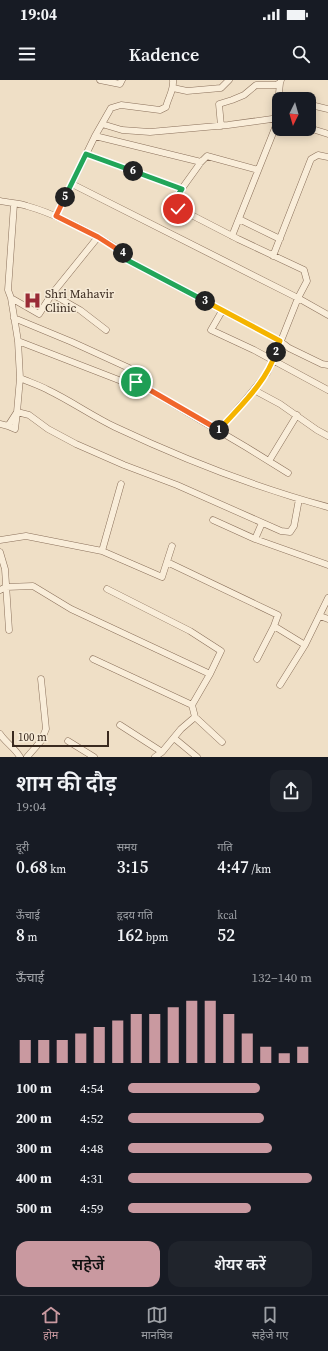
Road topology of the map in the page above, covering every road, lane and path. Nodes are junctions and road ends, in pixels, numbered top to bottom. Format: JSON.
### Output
{"nodes":[{"id":1,"x":100,"y":80,"type":"edge"},
{"id":2,"x":122,"y":80,"type":"edge"},
{"id":3,"x":173,"y":80,"type":"edge"},
{"id":4,"x":229,"y":80,"type":"edge"},
{"id":5,"x":281,"y":82,"type":"edge"},
{"id":6,"x":174,"y":88,"type":"junction"},
{"id":7,"x":279,"y":92,"type":"edge"},
{"id":8,"x":316,"y":106,"type":"edge"},
{"id":9,"x":328,"y":109,"type":"edge"},
{"id":10,"x":272,"y":119,"type":"edge"},
{"id":11,"x":102,"y":124,"type":"junction"},
{"id":12,"x":221,"y":126,"type":"junction"},
{"id":13,"x":316,"y":130,"type":"edge"},
{"id":14,"x":328,"y":134,"type":"edge"},
{"id":15,"x":272,"y":135,"type":"edge"},
{"id":16,"x":95,"y":136,"type":"junction"},
{"id":17,"x":86,"y":154,"type":"junction"},
{"id":18,"x":328,"y":157,"type":"edge"},
{"id":19,"x":201,"y":162,"type":"junction"},
{"id":20,"x":258,"y":170,"type":"junction"},
{"id":21,"x":72,"y":184,"type":"junction"},
{"id":22,"x":182,"y":189,"type":"junction"},
{"id":23,"x":0,"y":201,"type":"edge"},
{"id":24,"x":14,"y":204,"type":"junction"},
{"id":25,"x":56,"y":216,"type":"junction"},
{"id":26,"x":239,"y":219,"type":"junction"},
{"id":27,"x":232,"y":236,"type":"junction"},
{"id":28,"x":98,"y":237,"type":"junction"},
{"id":29,"x":280,"y":238,"type":"junction"},
{"id":30,"x":273,"y":256,"type":"junction"},
{"id":31,"x":52,"y":294,"type":"junction"},
{"id":32,"x":11,"y":298,"type":"junction"},
{"id":33,"x":298,"y":298,"type":"junction"},
{"id":34,"x":222,"y":310,"type":"junction"},
{"id":35,"x":328,"y":315,"type":"edge"},
{"id":36,"x":14,"y":318,"type":"junction"},
{"id":37,"x":106,"y":330,"type":"dead end"},
{"id":38,"x":280,"y":341,"type":"junction"},
{"id":39,"x":18,"y":342,"type":"junction"},
{"id":40,"x":273,"y":361,"type":"junction"},
{"id":41,"x":328,"y":365,"type":"edge"},
{"id":42,"x":20,"y":378,"type":"junction"},
{"id":43,"x":133,"y":382,"type":"junction"},
{"id":44,"x":254,"y":390,"type":"junction"},
{"id":45,"x":328,"y":390,"type":"edge"},
{"id":46,"x":17,"y":412,"type":"junction"},
{"id":47,"x":297,"y":415,"type":"junction"},
{"id":48,"x":0,"y":424,"type":"edge"},
{"id":49,"x":219,"y":430,"type":"junction"},
{"id":50,"x":328,"y":436,"type":"edge"},
{"id":51,"x":269,"y":461,"type":"junction"},
{"id":52,"x":288,"y":473,"type":"dead end"},
{"id":53,"x":122,"y":484,"type":"dead end"},
{"id":54,"x":299,"y":499,"type":"junction"},
{"id":55,"x":328,"y":507,"type":"edge"},
{"id":56,"x":213,"y":520,"type":"dead end"},
{"id":57,"x":262,"y":523,"type":"junction"},
{"id":58,"x":255,"y":539,"type":"junction"},
{"id":59,"x":0,"y":540,"type":"edge"},
{"id":60,"x":172,"y":546,"type":"dead end"},
{"id":61,"x":102,"y":551,"type":"junction"},
{"id":62,"x":0,"y":552,"type":"edge"},
{"id":63,"x":167,"y":562,"type":"junction"},
{"id":64,"x":328,"y":565,"type":"edge"},
{"id":65,"x":3,"y":588,"type":"edge"},
{"id":66,"x":107,"y":589,"type":"dead end"},
{"id":67,"x":328,"y":598,"type":"edge"},
{"id":68,"x":320,"y":616,"type":"junction"},
{"id":69,"x":328,"y":619,"type":"edge"},
{"id":70,"x":274,"y":626,"type":"junction"},
{"id":71,"x":9,"y":630,"type":"dead end"},
{"id":72,"x":305,"y":645,"type":"junction"},
{"id":73,"x":93,"y":659,"type":"dead end"},
{"id":74,"x":257,"y":659,"type":"dead end"},
{"id":75,"x":210,"y":674,"type":"junction"},
{"id":76,"x":41,"y":679,"type":"dead end"},
{"id":77,"x":280,"y":685,"type":"dead end"},
{"id":78,"x":192,"y":705,"type":"junction"},
{"id":79,"x":195,"y":717,"type":"junction"},
{"id":80,"x":120,"y":725,"type":"dead end"},
{"id":81,"x":0,"y":734,"type":"edge"},
{"id":82,"x":174,"y":738,"type":"junction"},
{"id":83,"x":68,"y":741,"type":"dead end"},
{"id":84,"x":222,"y":742,"type":"dead end"},
{"id":85,"x":162,"y":752,"type":"junction"},
{"id":86,"x":20,"y":757,"type":"edge"},
{"id":87,"x":27,"y":757,"type":"edge"},
{"id":88,"x":94,"y":757,"type":"edge"},
{"id":89,"x":155,"y":757,"type":"edge"},
{"id":90,"x":197,"y":757,"type":"edge"}],
"edges":[{"from":1,"to":2,"type":"street"},
{"from":3,"to":6,"type":"street"},
{"from":4,"to":6,"type":"street"},
{"from":5,"to":7,"type":"street"},
{"from":5,"to":12,"type":"street"},
{"from":6,"to":11,"type":"street"},
{"from":8,"to":9,"type":"street"},
{"from":10,"to":12,"type":"street"},
{"from":11,"to":12,"type":"street"},
{"from":11,"to":16,"type":"street"},
{"from":13,"to":14,"type":"street"},
{"from":15,"to":20,"type":"street"},
{"from":16,"to":17,"type":"street"},
{"from":16,"to":19,"type":"street"},
{"from":17,"to":21,"type":"street"},
{"from":17,"to":22,"type":"street"},
{"from":18,"to":29,"type":"street"},
{"from":19,"to":20,"type":"street"},
{"from":19,"to":22,"type":"street"},
{"from":20,"to":26,"type":"street"},
{"from":21,"to":25,"type":"street"},
{"from":21,"to":33,"type":"street"},
{"from":22,"to":27,"type":"street"},
{"from":23,"to":24,"type":"street"},
{"from":24,"to":25,"type":"street"},
{"from":24,"to":32,"type":"street"},
{"from":25,"to":28,"type":"street"},
{"from":26,"to":27,"type":"street"},
{"from":26,"to":29,"type":"street"},
{"from":27,"to":30,"type":"street"},
{"from":28,"to":31,"type":"street"},
{"from":28,"to":34,"type":"street"},
{"from":29,"to":30,"type":"street"},
{"from":30,"to":33,"type":"street"},
{"from":31,"to":32,"type":"street"},
{"from":31,"to":37,"type":"street"},
{"from":32,"to":36,"type":"street"},
{"from":33,"to":35,"type":"street"},
{"from":33,"to":38,"type":"street"},
{"from":34,"to":38,"type":"street"},
{"from":34,"to":40,"type":"street"},
{"from":36,"to":39,"type":"street"},
{"from":36,"to":43,"type":"street"},
{"from":38,"to":40,"type":"street"},
{"from":38,"to":41,"type":"street"},
{"from":39,"to":42,"type":"street"},
{"from":39,"to":43,"type":"street"},
{"from":40,"to":44,"type":"street"},
{"from":40,"to":45,"type":"street"},
{"from":42,"to":46,"type":"street"},
{"from":42,"to":54,"type":"street"},
{"from":43,"to":49,"type":"street"},
{"from":44,"to":47,"type":"street"},
{"from":44,"to":49,"type":"street"},
{"from":46,"to":48,"type":"street"},
{"from":46,"to":57,"type":"street"},
{"from":47,"to":50,"type":"street"},
{"from":47,"to":51,"type":"street"},
{"from":49,"to":51,"type":"street"},
{"from":51,"to":52,"type":"street"},
{"from":53,"to":61,"type":"street"},
{"from":54,"to":55,"type":"street"},
{"from":54,"to":57,"type":"street"},
{"from":56,"to":58,"type":"street"},
{"from":57,"to":58,"type":"street"},
{"from":58,"to":64,"type":"street"},
{"from":59,"to":61,"type":"street"},
{"from":60,"to":63,"type":"street"},
{"from":61,"to":63,"type":"street"},
{"from":62,"to":65,"type":"street"},
{"from":63,"to":70,"type":"street"},
{"from":65,"to":71,"type":"street"},
{"from":65,"to":75,"type":"street"},
{"from":66,"to":75,"type":"street"},
{"from":67,"to":68,"type":"street"},
{"from":68,"to":69,"type":"street"},
{"from":68,"to":72,"type":"street"},
{"from":70,"to":72,"type":"street"},
{"from":70,"to":74,"type":"street"},
{"from":72,"to":77,"type":"street"},
{"from":73,"to":78,"type":"street"},
{"from":75,"to":78,"type":"street"},
{"from":76,"to":87,"type":"street"},
{"from":78,"to":79,"type":"street"},
{"from":79,"to":82,"type":"street"},
{"from":79,"to":84,"type":"street"},
{"from":80,"to":85,"type":"street"},
{"from":81,"to":86,"type":"street"},
{"from":82,"to":85,"type":"street"},
{"from":82,"to":90,"type":"street"},
{"from":83,"to":88,"type":"street"},
{"from":85,"to":89,"type":"street"}]}
